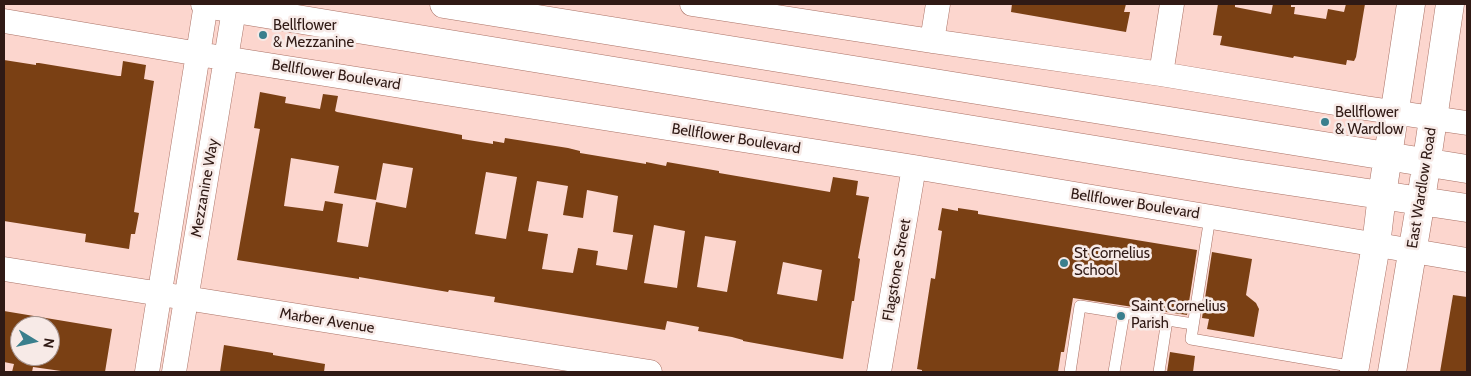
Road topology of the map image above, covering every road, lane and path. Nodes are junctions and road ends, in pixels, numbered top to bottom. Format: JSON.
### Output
{"nodes":[{"id":1,"x":205,"y":4,"type":"edge"},
{"id":2,"x":444,"y":4,"type":"edge"},
{"id":3,"x":699,"y":4,"type":"edge"},
{"id":4,"x":938,"y":4,"type":"edge"},
{"id":5,"x":1172,"y":4,"type":"edge"},
{"id":6,"x":1411,"y":4,"type":"edge"},
{"id":7,"x":1450,"y":4,"type":"edge"},
{"id":8,"x":235,"y":6,"type":"edge"},
{"id":9,"x":4,"y":21,"type":"edge"},
{"id":10,"x":932,"y":41,"type":"junction"},
{"id":11,"x":198,"y":53,"type":"junction"},
{"id":12,"x":226,"y":58,"type":"junction"},
{"id":13,"x":1161,"y":74,"type":"junction"},
{"id":14,"x":1394,"y":112,"type":"junction"},
{"id":15,"x":1434,"y":117,"type":"junction"},
{"id":16,"x":1467,"y":123,"type":"edge"},
{"id":17,"x":1388,"y":158,"type":"junction"},
{"id":18,"x":1426,"y":163,"type":"junction"},
{"id":19,"x":914,"y":167,"type":"junction"},
{"id":20,"x":1467,"y":169,"type":"edge"},
{"id":21,"x":1382,"y":195,"type":"junction"},
{"id":22,"x":1421,"y":200,"type":"junction"},
{"id":23,"x":1467,"y":208,"type":"edge"},
{"id":24,"x":1210,"y":217,"type":"junction"},
{"id":25,"x":1376,"y":245,"type":"junction"},
{"id":26,"x":1412,"y":251,"type":"junction"},
{"id":27,"x":1467,"y":260,"type":"edge"},
{"id":28,"x":4,"y":269,"type":"edge"},
{"id":29,"x":160,"y":295,"type":"junction"},
{"id":30,"x":186,"y":299,"type":"junction"},
{"id":31,"x":1124,"y":313,"type":"junction"},
{"id":32,"x":1167,"y":320,"type":"junction"},
{"id":33,"x":1193,"y":324,"type":"junction"},
{"id":34,"x":1355,"y":370,"type":"edge"},
{"id":35,"x":147,"y":372,"type":"edge"},
{"id":36,"x":174,"y":372,"type":"edge"},
{"id":37,"x":650,"y":372,"type":"edge"},
{"id":38,"x":879,"y":372,"type":"edge"},
{"id":39,"x":1070,"y":372,"type":"edge"},
{"id":40,"x":1114,"y":372,"type":"edge"},
{"id":41,"x":1159,"y":372,"type":"edge"},
{"id":42,"x":1392,"y":372,"type":"edge"}],
"edges":[{"from":1,"to":8,"type":"main road"},
{"from":1,"to":11,"type":"street","name":"Mezzanine Way"},
{"from":2,"to":17,"type":"main road"},
{"from":3,"to":10,"type":"street"},
{"from":4,"to":10,"type":"street"},
{"from":5,"to":13,"type":"street"},
{"from":6,"to":14,"type":"main road"},
{"from":7,"to":15,"type":"main road","name":"East Wardlow Road"},
{"from":8,"to":12,"type":"street","name":"Mezzanine Way"},
{"from":8,"to":21,"type":"main road"},
{"from":9,"to":11,"type":"street","name":"Bellflower Boulevard"},
{"from":10,"to":13,"type":"street"},
{"from":11,"to":12,"type":"street","name":"Bellflower Boulevard"},
{"from":11,"to":29,"type":"street","name":"Mezzanine Way"},
{"from":12,"to":19,"type":"street","name":"Bellflower Boulevard"},
{"from":12,"to":30,"type":"street","name":"Mezzanine Way"},
{"from":13,"to":14,"type":"street"},
{"from":14,"to":15,"type":"street"},
{"from":14,"to":17,"type":"main road"},
{"from":15,"to":16,"type":"street"},
{"from":15,"to":18,"type":"main road","name":"East Wardlow Road"},
{"from":17,"to":18,"type":"main road"},
{"from":17,"to":21,"type":"main road"},
{"from":18,"to":20,"type":"main road"},
{"from":18,"to":22,"type":"main road","name":"East Wardlow Road"},
{"from":19,"to":24,"type":"street","name":"Bellflower Boulevard"},
{"from":19,"to":38,"type":"street","name":"Flagstone Street"},
{"from":21,"to":22,"type":"main road"},
{"from":21,"to":25,"type":"main road"},
{"from":22,"to":23,"type":"main road"},
{"from":22,"to":26,"type":"main road","name":"East Wardlow Road"},
{"from":24,"to":25,"type":"street","name":"Bellflower Boulevard"},
{"from":24,"to":33,"type":"lane"},
{"from":25,"to":26,"type":"street","name":"Bellflower Boulevard"},
{"from":25,"to":34,"type":"main road"},
{"from":26,"to":27,"type":"street","name":"Bellflower Boulevard"},
{"from":26,"to":42,"type":"main road","name":"East Wardlow Road"},
{"from":28,"to":29,"type":"street","name":"Marber Avenue"},
{"from":29,"to":30,"type":"street","name":"Marber Avenue"},
{"from":29,"to":35,"type":"street","name":"Mezzanine Way"},
{"from":30,"to":36,"type":"street","name":"Mezzanine Way"},
{"from":30,"to":37,"type":"street","name":"Marber Avenue"},
{"from":31,"to":32,"type":"lane"},
{"from":31,"to":39,"type":"lane"},
{"from":31,"to":40,"type":"lane"},
{"from":32,"to":33,"type":"lane"},
{"from":32,"to":41,"type":"lane"},
{"from":33,"to":34,"type":"lane"}]}
